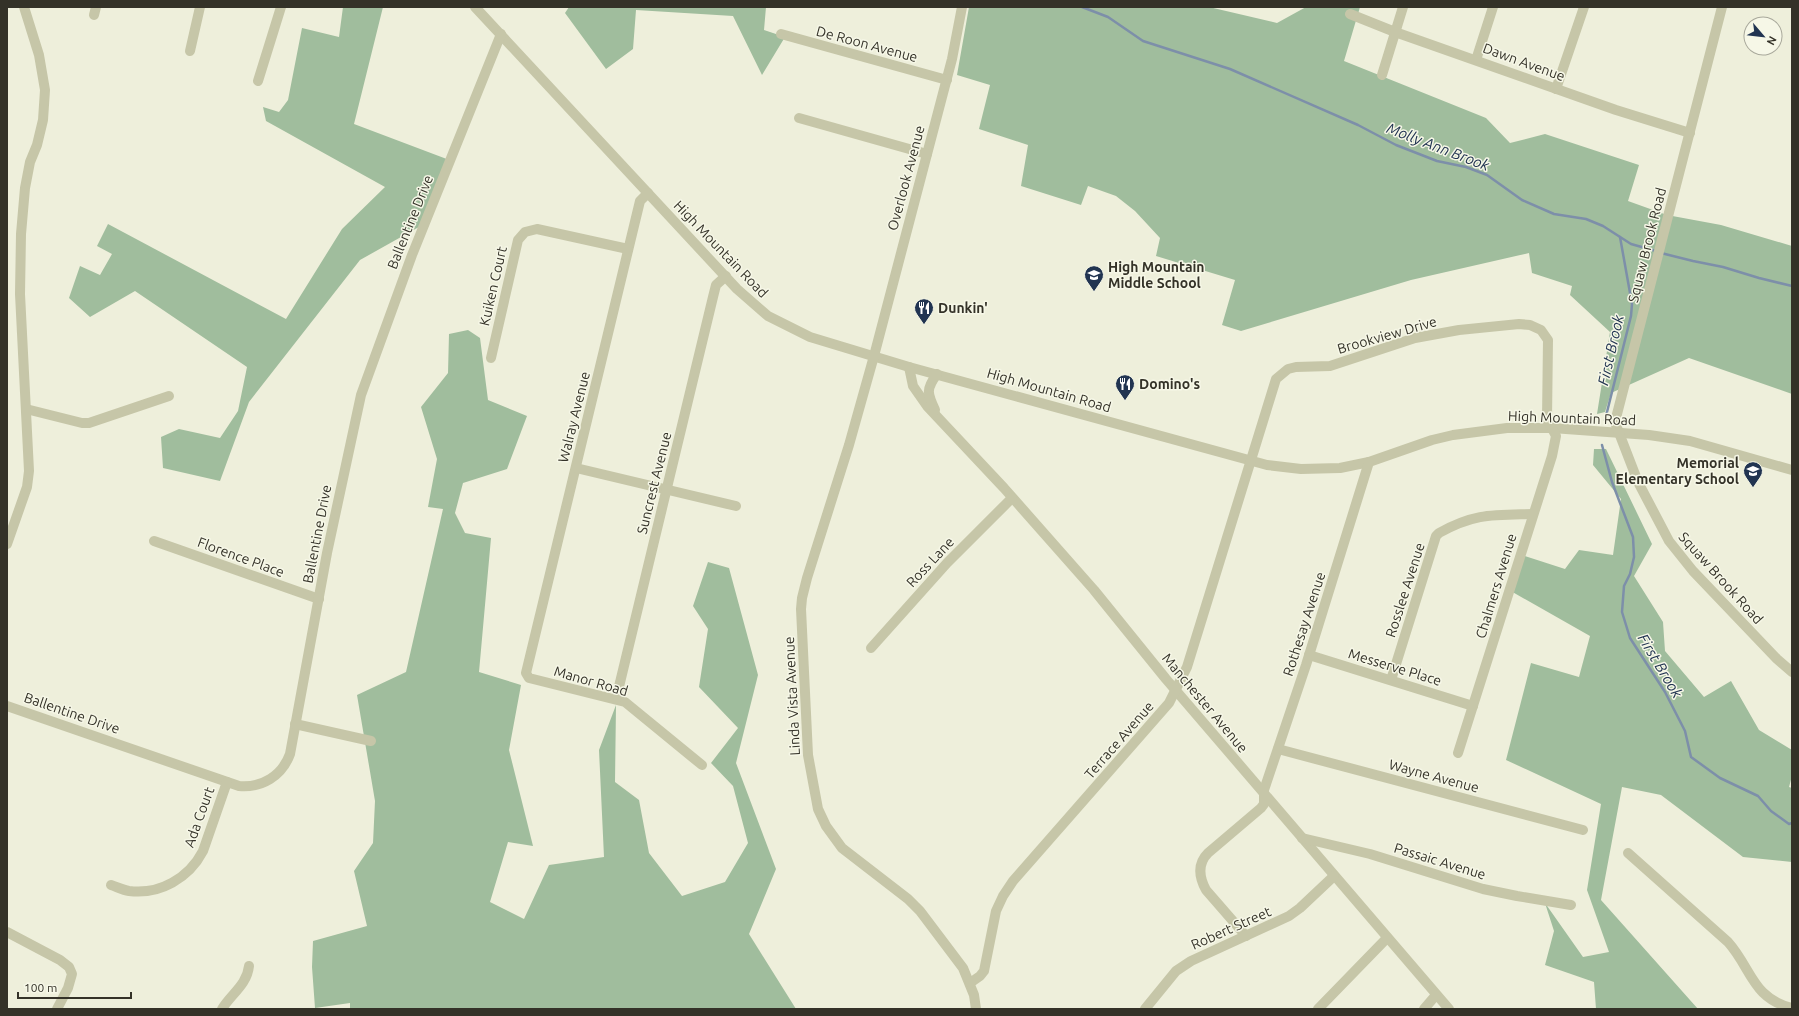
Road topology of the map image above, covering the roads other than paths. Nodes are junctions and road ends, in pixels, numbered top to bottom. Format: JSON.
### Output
{"nodes":[{"id":1,"x":24,"y":7,"type":"edge"},
{"id":2,"x":200,"y":7,"type":"edge"},
{"id":3,"x":281,"y":7,"type":"edge"},
{"id":4,"x":475,"y":7,"type":"edge"},
{"id":5,"x":962,"y":7,"type":"edge"},
{"id":6,"x":1403,"y":7,"type":"edge"},
{"id":7,"x":1493,"y":7,"type":"edge"},
{"id":8,"x":1584,"y":7,"type":"edge"},
{"id":9,"x":1722,"y":7,"type":"edge"},
{"id":10,"x":1350,"y":14,"type":"dead end"},
{"id":11,"x":1395,"y":32,"type":"junction"},
{"id":12,"x":500,"y":34,"type":"junction"},
{"id":13,"x":781,"y":34,"type":"dead end"},
{"id":14,"x":190,"y":51,"type":"dead end"},
{"id":15,"x":1476,"y":60,"type":"junction"},
{"id":16,"x":1382,"y":75,"type":"dead end"},
{"id":17,"x":947,"y":80,"type":"junction"},
{"id":18,"x":258,"y":81,"type":"dead end"},
{"id":19,"x":1556,"y":89,"type":"junction"},
{"id":20,"x":799,"y":118,"type":"dead end"},
{"id":21,"x":1690,"y":133,"type":"junction"},
{"id":22,"x":927,"y":154,"type":"junction"},
{"id":23,"x":648,"y":193,"type":"junction"},
{"id":24,"x":628,"y":250,"type":"junction"},
{"id":25,"x":726,"y":276,"type":"junction"},
{"id":26,"x":874,"y":356,"type":"junction"},
{"id":27,"x":491,"y":358,"type":"dead end"},
{"id":28,"x":909,"y":367,"type":"junction"},
{"id":29,"x":937,"y":374,"type":"junction"},
{"id":30,"x":169,"y":396,"type":"dead end"},
{"id":31,"x":26,"y":409,"type":"junction"},
{"id":32,"x":938,"y":417,"type":"junction"},
{"id":33,"x":1552,"y":428,"type":"junction"},
{"id":34,"x":1618,"y":433,"type":"junction"},
{"id":35,"x":1250,"y":461,"type":"junction"},
{"id":36,"x":1370,"y":462,"type":"junction"},
{"id":37,"x":576,"y":468,"type":"junction"},
{"id":38,"x":1792,"y":470,"type":"edge"},
{"id":39,"x":666,"y":490,"type":"junction"},
{"id":40,"x":1012,"y":498,"type":"junction"},
{"id":41,"x":736,"y":506,"type":"dead end"},
{"id":42,"x":1533,"y":514,"type":"junction"},
{"id":43,"x":154,"y":541,"type":"dead end"},
{"id":44,"x":7,"y":544,"type":"edge"},
{"id":45,"x":319,"y":599,"type":"junction"},
{"id":46,"x":871,"y":648,"type":"dead end"},
{"id":47,"x":532,"y":651,"type":"joint"},
{"id":48,"x":1309,"y":655,"type":"junction"},
{"id":49,"x":1792,"y":672,"type":"edge"},
{"id":50,"x":1391,"y":680,"type":"junction"},
{"id":51,"x":1176,"y":691,"type":"junction"},
{"id":52,"x":616,"y":699,"type":"junction"},
{"id":53,"x":7,"y":706,"type":"edge"},
{"id":54,"x":1473,"y":706,"type":"junction"},
{"id":55,"x":295,"y":724,"type":"junction"},
{"id":56,"x":371,"y":741,"type":"dead end"},
{"id":57,"x":1278,"y":749,"type":"junction"},
{"id":58,"x":1458,"y":753,"type":"dead end"},
{"id":59,"x":702,"y":765,"type":"dead end"},
{"id":60,"x":227,"y":782,"type":"junction"},
{"id":61,"x":1264,"y":794,"type":"junction"},
{"id":62,"x":1583,"y":830,"type":"dead end"},
{"id":63,"x":1302,"y":838,"type":"junction"},
{"id":64,"x":1628,"y":853,"type":"dead end"},
{"id":65,"x":1334,"y":876,"type":"junction"},
{"id":66,"x":111,"y":885,"type":"dead end"},
{"id":67,"x":1571,"y":905,"type":"dead end"},
{"id":68,"x":7,"y":932,"type":"edge"},
{"id":69,"x":1246,"y":936,"type":"junction"},
{"id":70,"x":1387,"y":938,"type":"junction"},
{"id":71,"x":249,"y":966,"type":"dead end"},
{"id":72,"x":970,"y":983,"type":"junction"},
{"id":73,"x":1436,"y":995,"type":"junction"},
{"id":74,"x":1792,"y":1008,"type":"edge"},
{"id":75,"x":57,"y":1009,"type":"edge"},
{"id":76,"x":222,"y":1009,"type":"edge"},
{"id":77,"x":976,"y":1009,"type":"edge"},
{"id":78,"x":1145,"y":1009,"type":"edge"},
{"id":79,"x":1318,"y":1009,"type":"edge"},
{"id":80,"x":1424,"y":1009,"type":"edge"},
{"id":81,"x":1449,"y":1009,"type":"edge"}],
"edges":[{"from":1,"to":31,"type":"street"},
{"from":2,"to":14,"type":"street"},
{"from":3,"to":18,"type":"street"},
{"from":4,"to":12,"type":"street","name":"High Mountain Road"},
{"from":5,"to":17,"type":"street","name":"Overlook Avenue"},
{"from":6,"to":11,"type":"street"},
{"from":7,"to":15,"type":"street"},
{"from":8,"to":19,"type":"street"},
{"from":9,"to":21,"type":"street","name":"Squaw Brook Road"},
{"from":10,"to":11,"type":"street","name":"Dawn Avenue"},
{"from":11,"to":15,"type":"street","name":"Dawn Avenue"},
{"from":11,"to":16,"type":"street"},
{"from":12,"to":23,"type":"street","name":"High Mountain Road"},
{"from":12,"to":45,"type":"street","name":"Ballentine Drive"},
{"from":13,"to":17,"type":"street","name":"De Roon Avenue"},
{"from":15,"to":19,"type":"street","name":"Dawn Avenue"},
{"from":17,"to":22,"type":"street","name":"Overlook Avenue"},
{"from":19,"to":21,"type":"street","name":"Dawn Avenue"},
{"from":20,"to":22,"type":"street"},
{"from":21,"to":34,"type":"street","name":"Squaw Brook Road"},
{"from":22,"to":26,"type":"street","name":"Overlook Avenue"},
{"from":23,"to":24,"type":"street","name":"Walray Avenue"},
{"from":23,"to":25,"type":"street","name":"High Mountain Road"},
{"from":24,"to":27,"type":"street","name":"Kuiken Court"},
{"from":24,"to":37,"type":"street","name":"Walray Avenue"},
{"from":25,"to":26,"type":"street","name":"High Mountain Road"},
{"from":25,"to":39,"type":"street","name":"Suncrest Avenue"},
{"from":26,"to":28,"type":"street","name":"High Mountain Road"},
{"from":26,"to":72,"type":"street","name":"Linda Vista Avenue"},
{"from":28,"to":29,"type":"street","name":"High Mountain Road"},
{"from":28,"to":32,"type":"street","name":"Manchester Avenue"},
{"from":29,"to":32,"type":"street","name":"Manchester Avenue"},
{"from":29,"to":35,"type":"street","name":"High Mountain Road"},
{"from":30,"to":31,"type":"street"},
{"from":31,"to":44,"type":"street"},
{"from":32,"to":40,"type":"street","name":"Manchester Avenue"},
{"from":33,"to":34,"type":"street","name":"High Mountain Road"},
{"from":33,"to":35,"type":"street","name":"Brookview Drive"},
{"from":33,"to":36,"type":"street","name":"High Mountain Road"},
{"from":33,"to":42,"type":"street","name":"Chalmers Avenue"},
{"from":34,"to":38,"type":"street","name":"High Mountain Road"},
{"from":34,"to":49,"type":"street","name":"Squaw Brook Road"},
{"from":35,"to":36,"type":"street","name":"High Mountain Road"},
{"from":35,"to":51,"type":"street","name":"Terrace Avenue"},
{"from":36,"to":48,"type":"street","name":"Rothesay Avenue"},
{"from":37,"to":39,"type":"street"},
{"from":37,"to":47,"type":"street","name":"Walray Avenue"},
{"from":39,"to":41,"type":"street"},
{"from":39,"to":52,"type":"street","name":"Suncrest Avenue"},
{"from":40,"to":46,"type":"street","name":"Ross Lane"},
{"from":40,"to":51,"type":"street","name":"Manchester Avenue"},
{"from":42,"to":50,"type":"street","name":"Rosslee Avenue"},
{"from":42,"to":54,"type":"street","name":"Chalmers Avenue"},
{"from":43,"to":45,"type":"street","name":"Florence Place"},
{"from":45,"to":55,"type":"street","name":"Ballentine Drive"},
{"from":47,"to":52,"type":"street","name":"Manor Road"},
{"from":48,"to":50,"type":"street","name":"Messerve Place"},
{"from":48,"to":57,"type":"street","name":"Rothesay Avenue"},
{"from":50,"to":54,"type":"street","name":"Messerve Place"},
{"from":51,"to":61,"type":"street","name":"Manchester Avenue"},
{"from":51,"to":72,"type":"street","name":"Terrace Avenue"},
{"from":52,"to":59,"type":"street","name":"Manor Road"},
{"from":53,"to":60,"type":"street","name":"Ballentine Drive"},
{"from":54,"to":58,"type":"street","name":"Chalmers Avenue"},
{"from":55,"to":56,"type":"street"},
{"from":55,"to":60,"type":"street","name":"Ballentine Drive"},
{"from":57,"to":61,"type":"street","name":"Rothesay Avenue"},
{"from":57,"to":62,"type":"street","name":"Wayne Avenue"},
{"from":60,"to":66,"type":"street","name":"Ada Court"},
{"from":61,"to":63,"type":"street","name":"Manchester Avenue"},
{"from":61,"to":69,"type":"street","name":"Rothesay Avenue"},
{"from":63,"to":65,"type":"street","name":"Manchester Avenue"},
{"from":63,"to":67,"type":"street","name":"Passaic Avenue"},
{"from":64,"to":74,"type":"street"},
{"from":65,"to":69,"type":"street","name":"Robert Street"},
{"from":65,"to":70,"type":"street","name":"Manchester Avenue"},
{"from":68,"to":75,"type":"street"},
{"from":69,"to":78,"type":"street","name":"Robert Street"},
{"from":70,"to":73,"type":"street","name":"Manchester Avenue"},
{"from":70,"to":79,"type":"street"},
{"from":71,"to":76,"type":"street"},
{"from":72,"to":77,"type":"street"},
{"from":73,"to":80,"type":"street"},
{"from":73,"to":81,"type":"street","name":"Manchester Avenue"}]}
